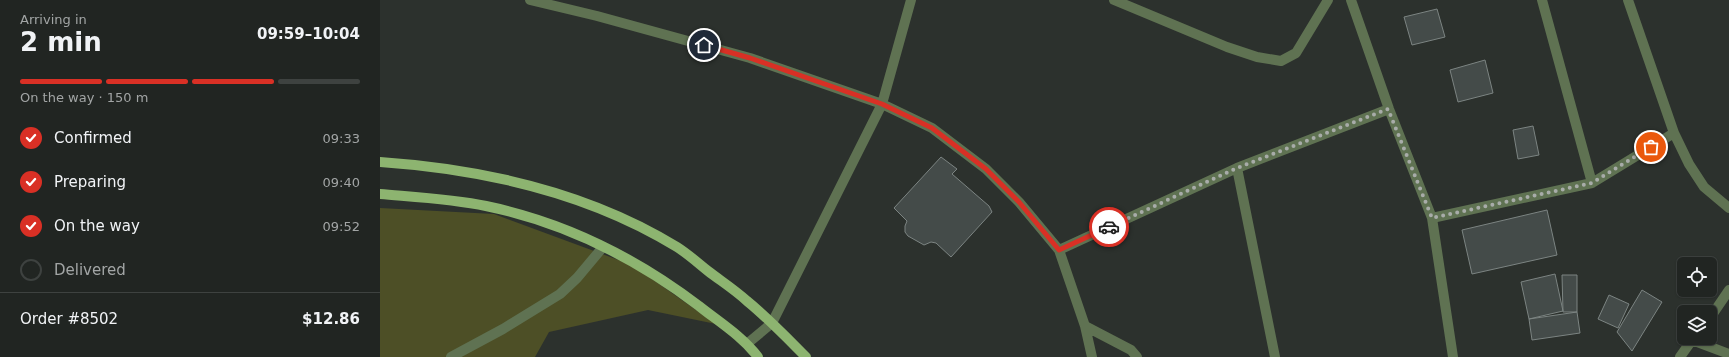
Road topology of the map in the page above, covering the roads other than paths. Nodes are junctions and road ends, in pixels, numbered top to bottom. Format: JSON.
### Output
{"nodes":[{"id":1,"x":530,"y":0,"type":"edge"},
{"id":2,"x":911,"y":0,"type":"edge"},
{"id":3,"x":1114,"y":0,"type":"edge"},
{"id":4,"x":1328,"y":0,"type":"edge"},
{"id":5,"x":1351,"y":0,"type":"edge"},
{"id":6,"x":1542,"y":0,"type":"edge"},
{"id":7,"x":1628,"y":0,"type":"edge"},
{"id":8,"x":882,"y":104,"type":"junction"},
{"id":9,"x":1388,"y":109,"type":"junction"},
{"id":10,"x":1674,"y":133,"type":"junction"},
{"id":11,"x":380,"y":162,"type":"edge"},
{"id":12,"x":1237,"y":168,"type":"junction"},
{"id":13,"x":1592,"y":183,"type":"junction"},
{"id":14,"x":380,"y":194,"type":"edge"},
{"id":15,"x":1729,"y":208,"type":"edge"},
{"id":16,"x":1432,"y":218,"type":"junction"},
{"id":17,"x":604,"y":247,"type":"junction"},
{"id":18,"x":1059,"y":250,"type":"junction"},
{"id":19,"x":1729,"y":290,"type":"edge"},
{"id":20,"x":1717,"y":308,"type":"edge"},
{"id":21,"x":772,"y":322,"type":"junction"},
{"id":22,"x":1085,"y":326,"type":"junction"},
{"id":23,"x":748,"y":343,"type":"junction"},
{"id":24,"x":1689,"y":345,"type":"edge"},
{"id":25,"x":1707,"y":345,"type":"edge"},
{"id":26,"x":1729,"y":354,"type":"edge"},
{"id":27,"x":451,"y":357,"type":"edge"},
{"id":28,"x":758,"y":357,"type":"edge"},
{"id":29,"x":806,"y":357,"type":"edge"},
{"id":30,"x":1092,"y":357,"type":"edge"},
{"id":31,"x":1137,"y":357,"type":"edge"},
{"id":32,"x":1275,"y":357,"type":"edge"},
{"id":33,"x":1454,"y":357,"type":"edge"},
{"id":34,"x":1680,"y":357,"type":"edge"}],
"edges":[{"from":1,"to":8,"type":"street"},
{"from":2,"to":8,"type":"street"},
{"from":3,"to":4,"type":"street"},
{"from":5,"to":9,"type":"street"},
{"from":6,"to":13,"type":"street"},
{"from":7,"to":10,"type":"street"},
{"from":8,"to":18,"type":"street"},
{"from":8,"to":21,"type":"street"},
{"from":9,"to":12,"type":"street"},
{"from":9,"to":16,"type":"street"},
{"from":10,"to":13,"type":"street"},
{"from":10,"to":15,"type":"street"},
{"from":11,"to":21,"type":"main road"},
{"from":12,"to":18,"type":"street"},
{"from":12,"to":32,"type":"street"},
{"from":13,"to":16,"type":"street"},
{"from":14,"to":17,"type":"main road"},
{"from":16,"to":33,"type":"street"},
{"from":17,"to":23,"type":"main road"},
{"from":17,"to":27,"type":"street"},
{"from":18,"to":22,"type":"street"},
{"from":19,"to":20,"type":"street"},
{"from":21,"to":23,"type":"street"},
{"from":21,"to":29,"type":"main road"},
{"from":22,"to":30,"type":"street"},
{"from":22,"to":31,"type":"street"},
{"from":23,"to":28,"type":"main road"},
{"from":24,"to":34,"type":"street"},
{"from":25,"to":26,"type":"street"}]}
